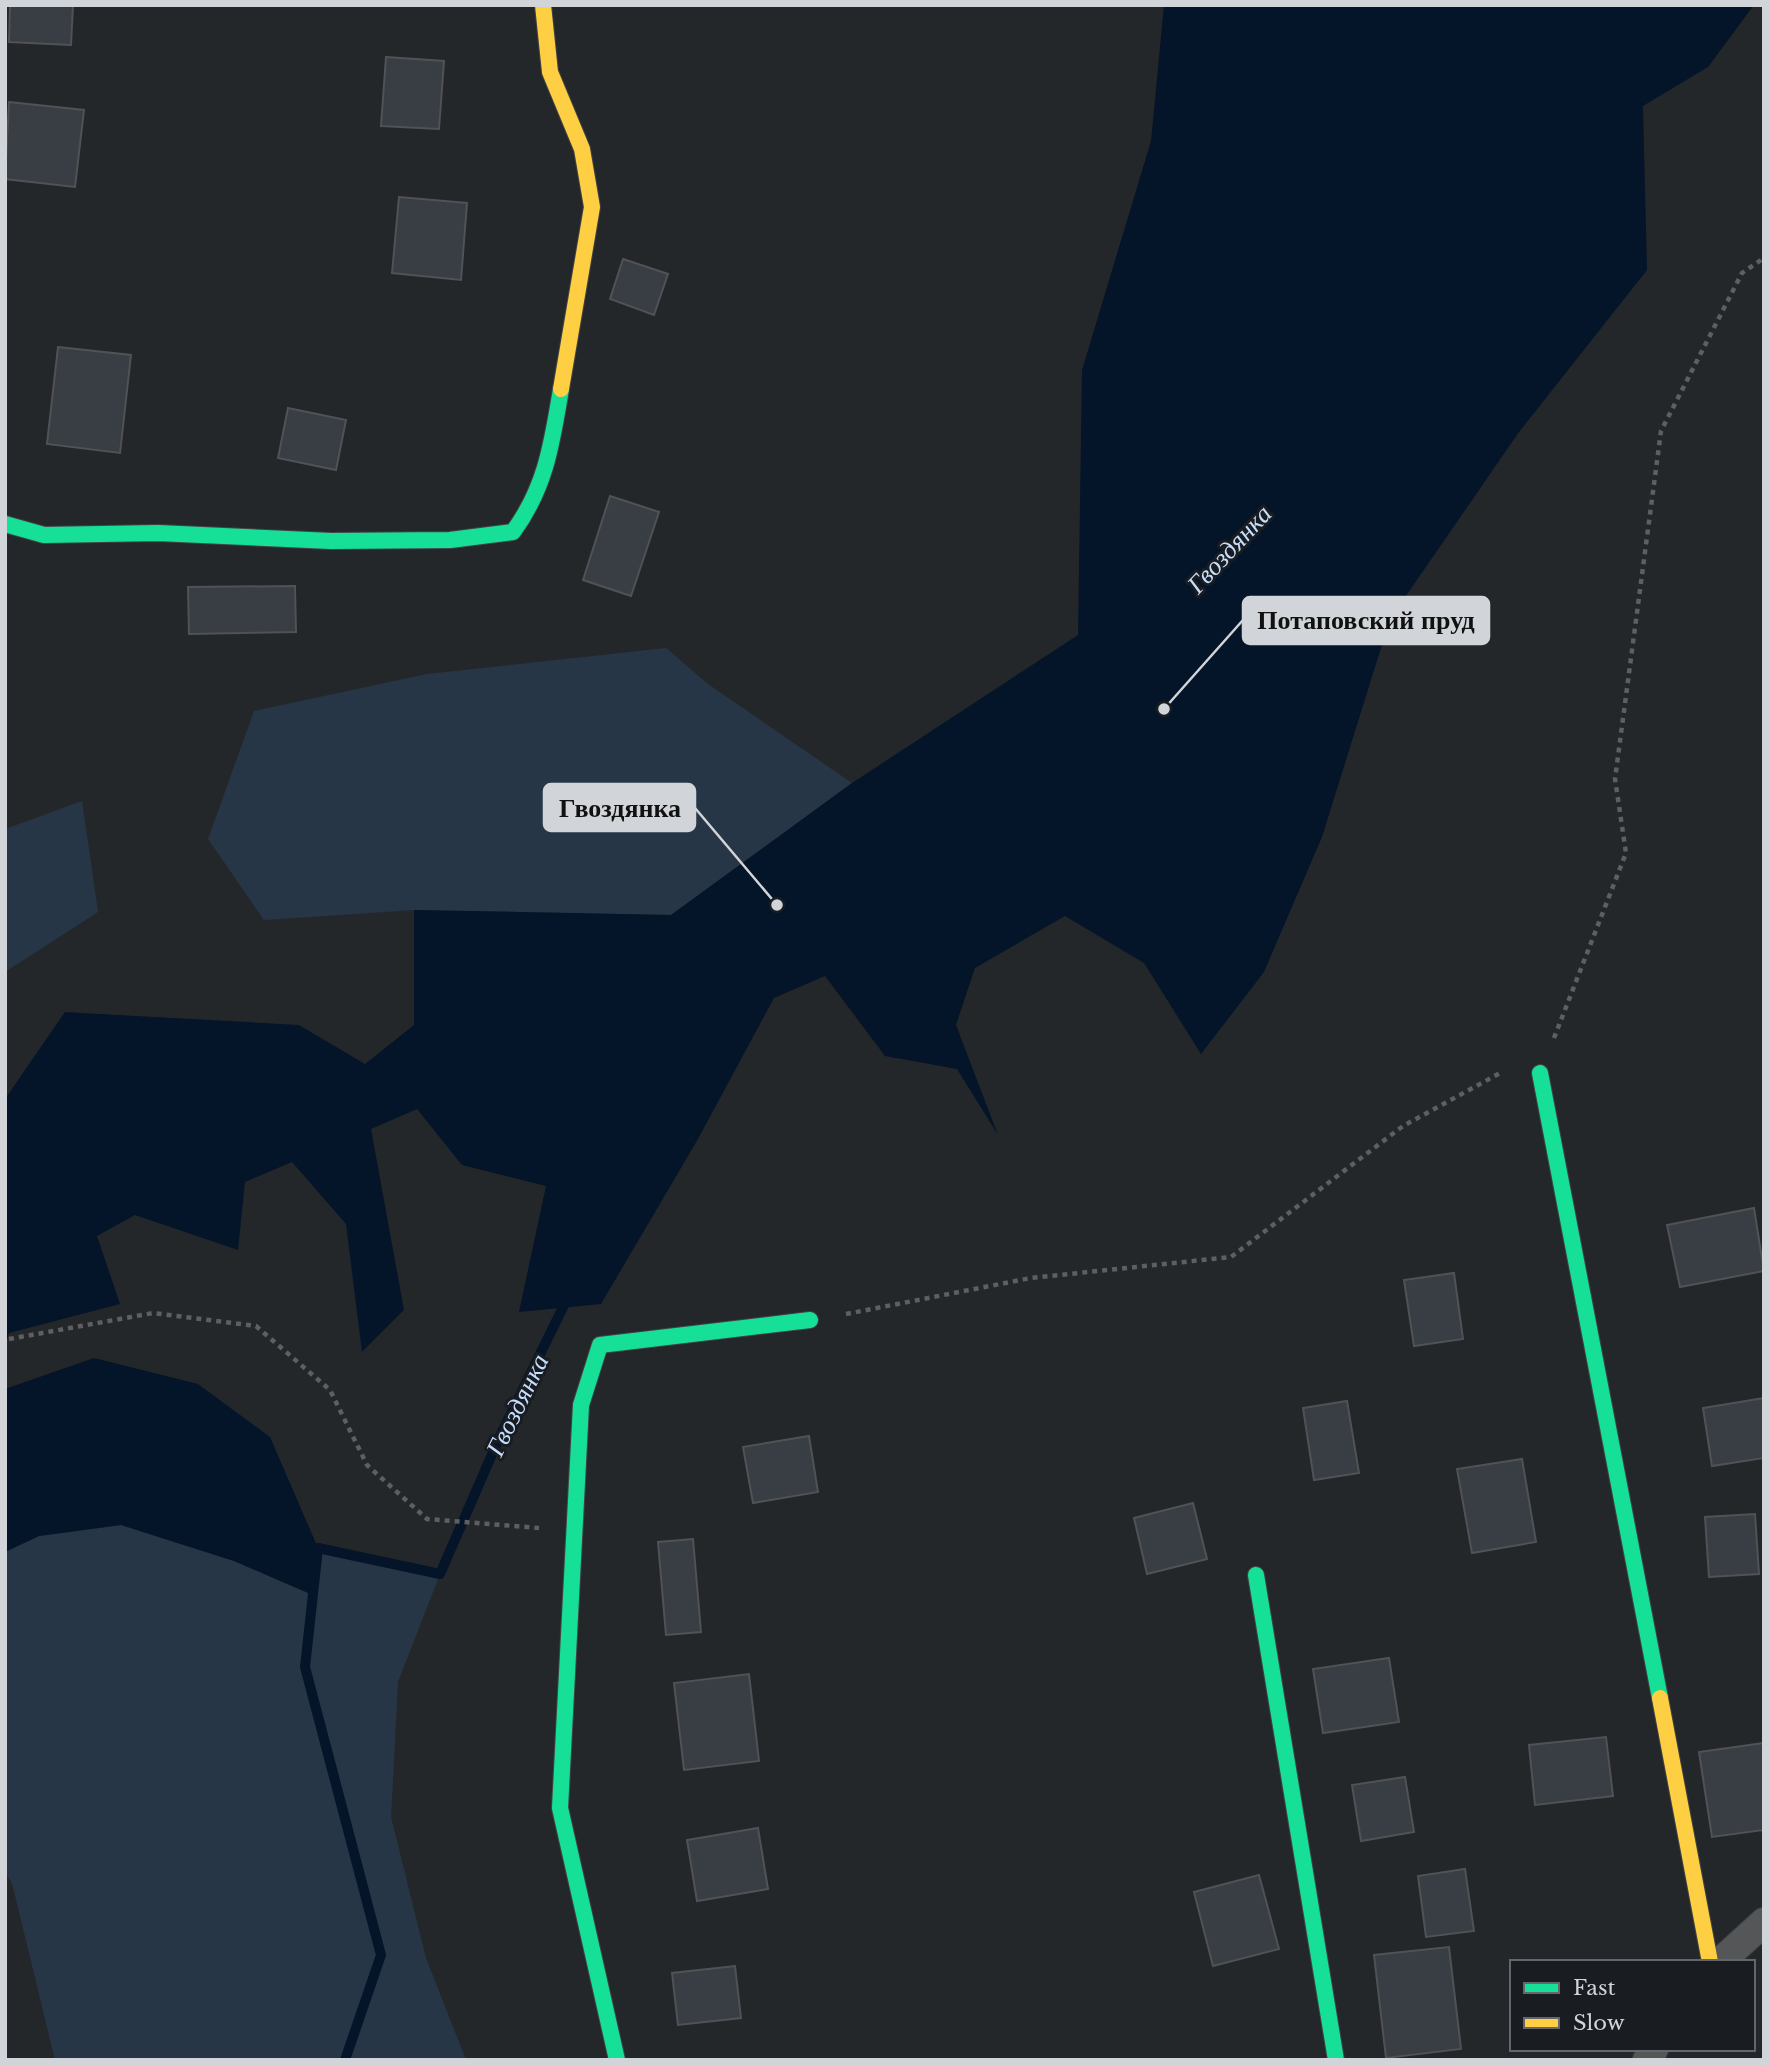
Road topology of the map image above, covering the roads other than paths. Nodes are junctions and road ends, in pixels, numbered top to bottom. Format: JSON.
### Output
{"nodes":[{"id":1,"x":544,"y":5,"type":"edge"},
{"id":2,"x":5,"y":524,"type":"edge"},
{"id":3,"x":1540,"y":1073,"type":"road end"},
{"id":4,"x":810,"y":1320,"type":"road end"},
{"id":5,"x":1256,"y":1575,"type":"dead end"},
{"id":6,"x":1764,"y":1922,"type":"edge"},
{"id":7,"x":1710,"y":1960,"type":"edge"},
{"id":8,"x":1722,"y":1960,"type":"edge"},
{"id":9,"x":617,"y":2060,"type":"edge"},
{"id":10,"x":1336,"y":2060,"type":"edge"}],
"edges":[{"from":1,"to":2,"type":"street"},
{"from":3,"to":7,"type":"street"},
{"from":4,"to":9,"type":"street"},
{"from":5,"to":10,"type":"street"},
{"from":6,"to":8,"type":"street"}]}
